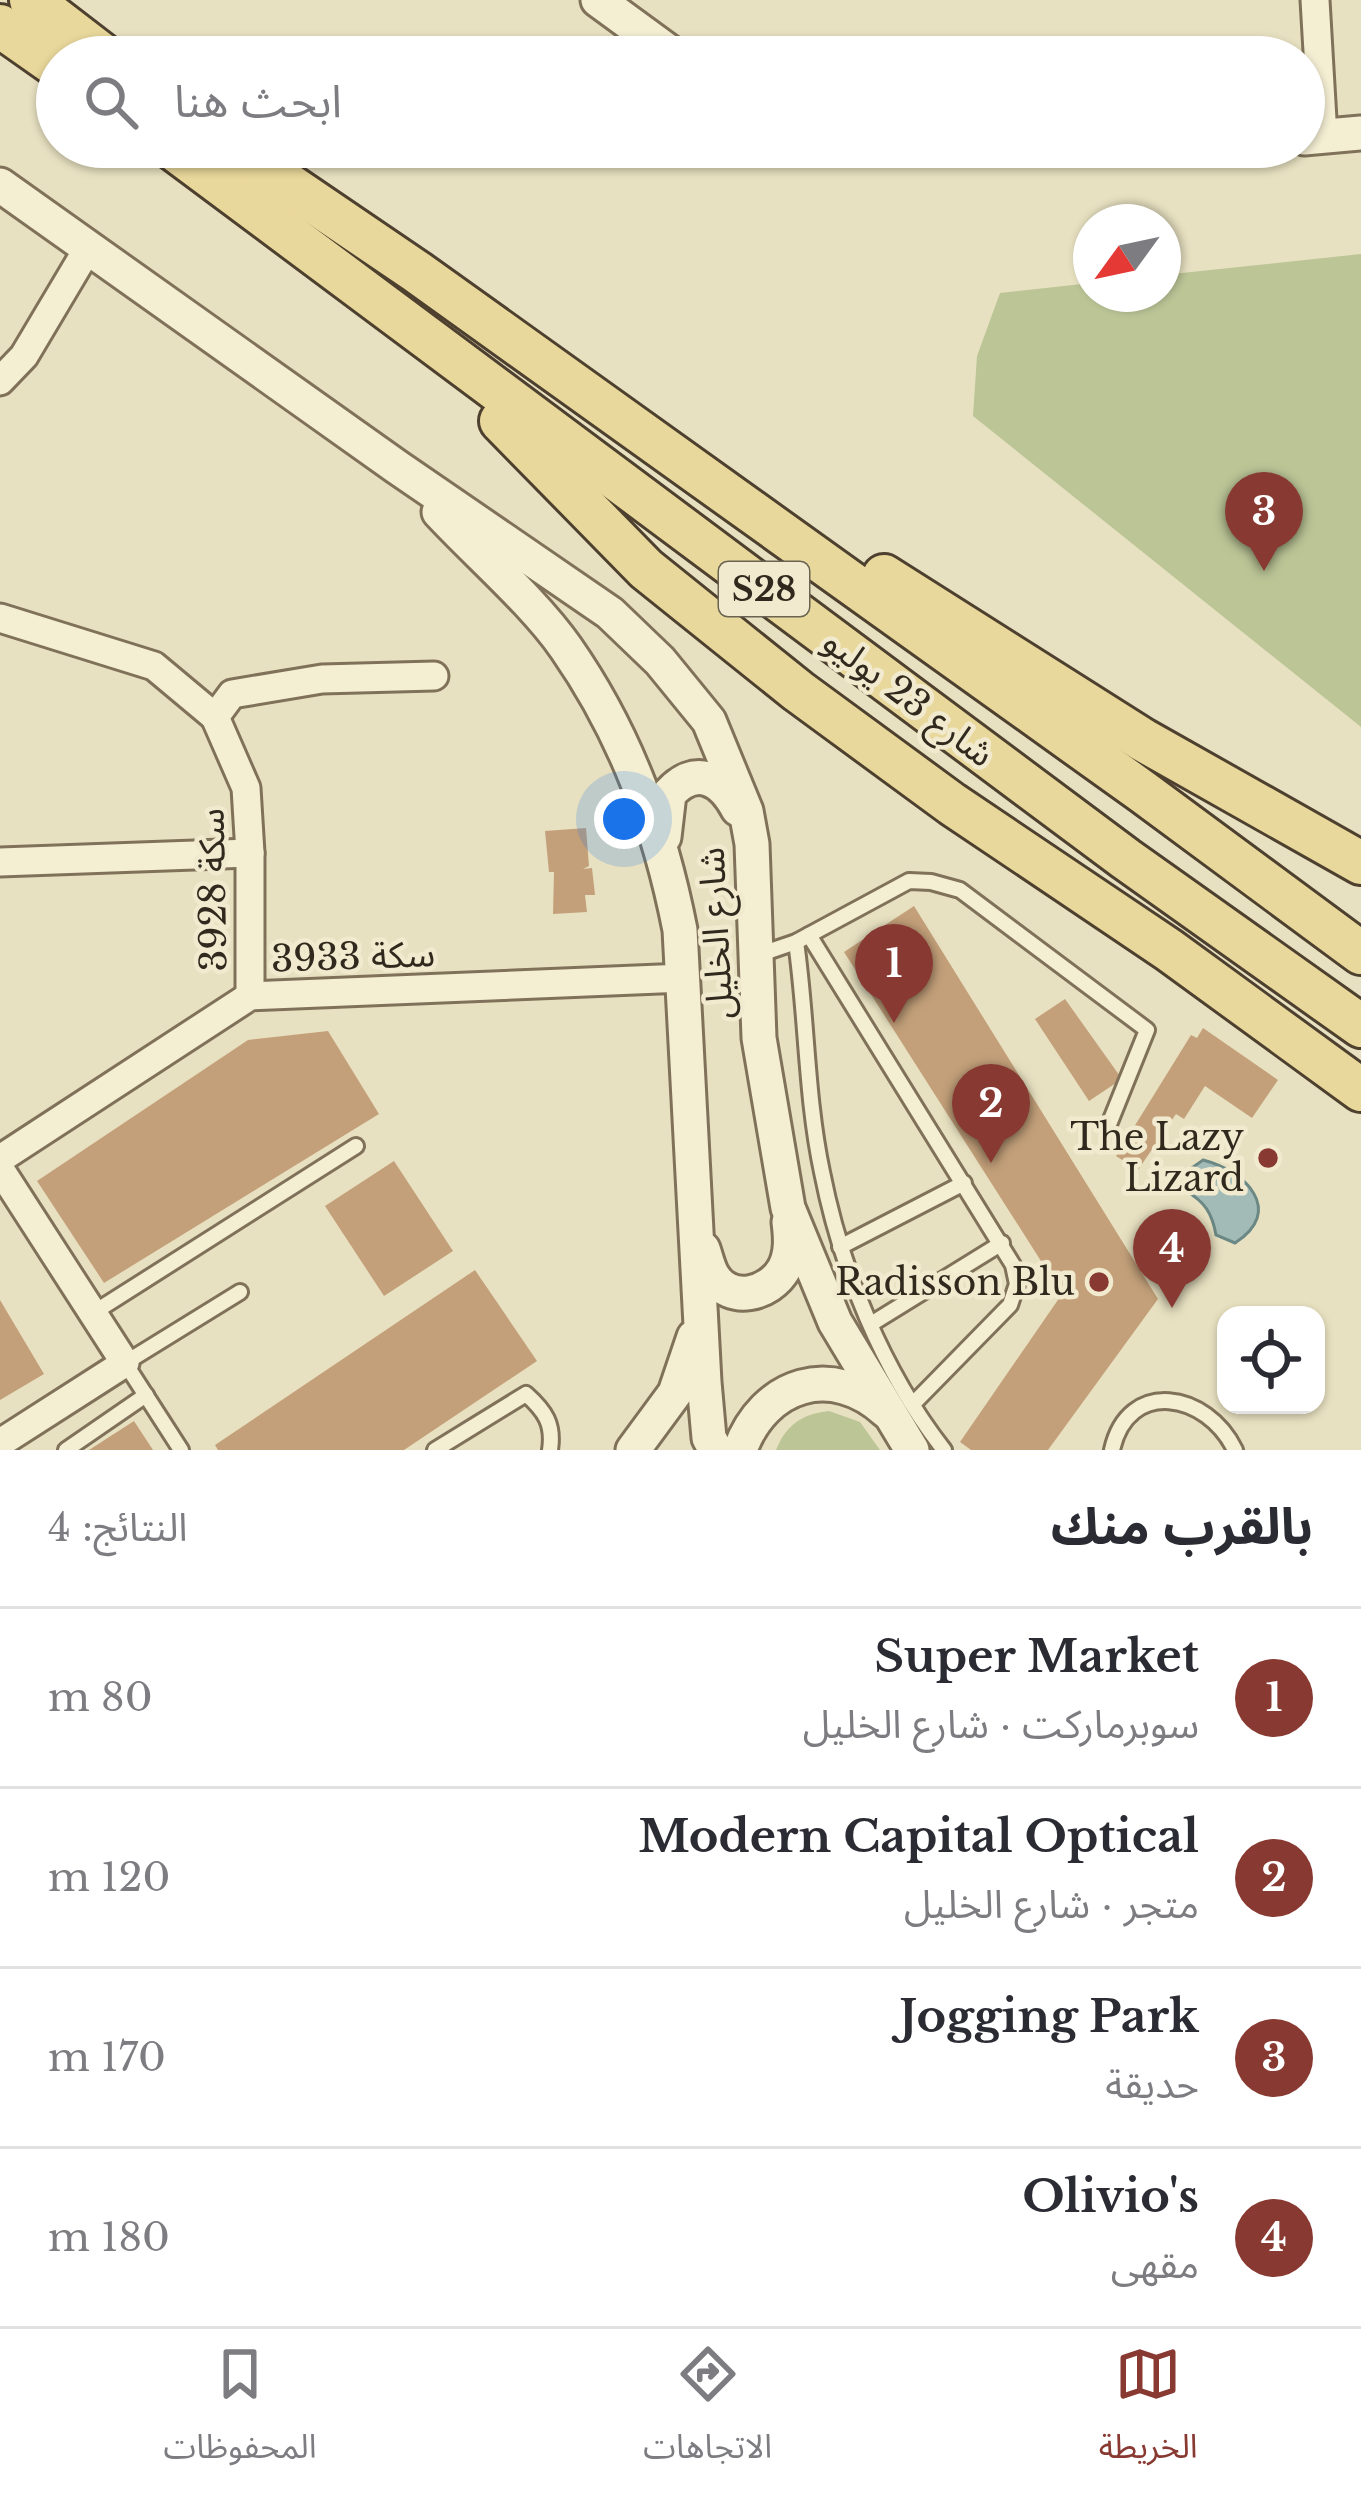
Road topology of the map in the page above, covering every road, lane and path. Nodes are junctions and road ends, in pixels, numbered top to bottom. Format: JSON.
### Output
{"nodes":[{"id":1,"x":31,"y":0,"type":"edge"},
{"id":2,"x":598,"y":0,"type":"edge"},
{"id":3,"x":1315,"y":0,"type":"edge"},
{"id":4,"x":0,"y":26,"type":"edge"},
{"id":5,"x":78,"y":36,"type":"edge"},
{"id":6,"x":647,"y":36,"type":"edge"},
{"id":7,"x":1315,"y":36,"type":"edge"},
{"id":8,"x":36,"y":51,"type":"edge"},
{"id":9,"x":1361,"y":133,"type":"edge"},
{"id":10,"x":1325,"y":137,"type":"edge"},
{"id":11,"x":201,"y":168,"type":"edge"},
{"id":12,"x":264,"y":168,"type":"edge"},
{"id":13,"x":0,"y":184,"type":"edge"},
{"id":14,"x":87,"y":250,"type":"junction"},
{"id":15,"x":412,"y":330,"type":"junction"},
{"id":16,"x":0,"y":381,"type":"edge"},
{"id":17,"x":634,"y":429,"type":"junction"},
{"id":18,"x":397,"y":467,"type":"junction"},
{"id":19,"x":0,"y":618,"type":"edge"},
{"id":20,"x":434,"y":676,"type":"dead end"},
{"id":21,"x":215,"y":718,"type":"junction"},
{"id":22,"x":752,"y":844,"type":"junction"},
{"id":23,"x":250,"y":853,"type":"junction"},
{"id":24,"x":0,"y":862,"type":"edge"},
{"id":25,"x":1361,"y":863,"type":"edge"},
{"id":26,"x":667,"y":864,"type":"junction"},
{"id":27,"x":803,"y":938,"type":"junction"},
{"id":28,"x":1361,"y":953,"type":"edge"},
{"id":29,"x":755,"y":956,"type":"junction"},
{"id":30,"x":684,"y":979,"type":"junction"},
{"id":31,"x":250,"y":996,"type":"junction"},
{"id":32,"x":1361,"y":1026,"type":"edge"},
{"id":33,"x":1361,"y":1090,"type":"edge"},
{"id":34,"x":1110,"y":1122,"type":"dead end"},
{"id":35,"x":356,"y":1146,"type":"dead end"},
{"id":36,"x":0,"y":1159,"type":"edge"},
{"id":37,"x":0,"y":1169,"type":"edge"},
{"id":38,"x":964,"y":1183,"type":"junction"},
{"id":39,"x":788,"y":1208,"type":"junction"},
{"id":40,"x":696,"y":1230,"type":"junction"},
{"id":41,"x":1002,"y":1243,"type":"junction"},
{"id":42,"x":840,"y":1246,"type":"junction"},
{"id":43,"x":240,"y":1292,"type":"dead end"},
{"id":44,"x":702,"y":1306,"type":"junction"},
{"id":45,"x":92,"y":1313,"type":"junction"},
{"id":46,"x":872,"y":1324,"type":"junction"},
{"id":47,"x":124,"y":1363,"type":"junction"},
{"id":48,"x":146,"y":1395,"type":"junction"},
{"id":49,"x":906,"y":1425,"type":"edge"},
{"id":50,"x":0,"y":1443,"type":"edge"},
{"id":51,"x":714,"y":1447,"type":"edge"},
{"id":52,"x":66,"y":1450,"type":"edge"},
{"id":53,"x":182,"y":1450,"type":"edge"},
{"id":54,"x":435,"y":1450,"type":"edge"},
{"id":55,"x":550,"y":1450,"type":"edge"},
{"id":56,"x":633,"y":1450,"type":"edge"},
{"id":57,"x":944,"y":1450,"type":"edge"},
{"id":58,"x":1112,"y":1450,"type":"edge"},
{"id":59,"x":1235,"y":1450,"type":"edge"}],
"edges":[{"from":1,"to":5,"type":"main road"},
{"from":2,"to":6,"type":"street"},
{"from":3,"to":7,"type":"street"},
{"from":4,"to":8,"type":"main road"},
{"from":9,"to":10,"type":"street"},
{"from":11,"to":15,"type":"main road","name":"شارع 23 يوليو","number":"S28"},
{"from":12,"to":17,"type":"main road","name":"شارع 23 يوليو","number":"S28"},
{"from":13,"to":14,"type":"street","name":"شارع الخليل"},
{"from":14,"to":16,"type":"street"},
{"from":14,"to":18,"type":"street","name":"شارع الخليل"},
{"from":15,"to":32,"type":"main road","name":"شارع 23 يوليو","number":"S28"},
{"from":15,"to":33,"type":"main road"},
{"from":17,"to":25,"type":"main road"},
{"from":17,"to":28,"type":"main road","name":"شارع 23 يوليو","number":"S28"},
{"from":18,"to":22,"type":"street","name":"شارع الخليل"},
{"from":18,"to":26,"type":"street","name":"شارع الخليل"},
{"from":19,"to":21,"type":"street","name":"سكة 3928"},
{"from":20,"to":21,"type":"street"},
{"from":21,"to":23,"type":"street","name":"سكة 3928"},
{"from":22,"to":26,"type":"street"},
{"from":22,"to":29,"type":"street","name":"شارع الخليل"},
{"from":23,"to":24,"type":"street"},
{"from":23,"to":31,"type":"street","name":"سكة 3928"},
{"from":26,"to":30,"type":"street","name":"شارع الخليل"},
{"from":27,"to":29,"type":"lane"},
{"from":27,"to":34,"type":"lane"},
{"from":27,"to":38,"type":"lane"},
{"from":27,"to":42,"type":"lane"},
{"from":29,"to":39,"type":"street","name":"شارع الخليل"},
{"from":30,"to":31,"type":"street","name":"سكة 3933"},
{"from":30,"to":40,"type":"street","name":"شارع الخليل"},
{"from":31,"to":36,"type":"street","name":"سكة 3933"},
{"from":35,"to":45,"type":"lane"},
{"from":37,"to":45,"type":"street"},
{"from":38,"to":41,"type":"lane"},
{"from":38,"to":42,"type":"lane"},
{"from":39,"to":40,"type":"street"},
{"from":39,"to":49,"type":"street","name":"شارع الخليل"},
{"from":40,"to":44,"type":"street","name":"شارع الخليل"},
{"from":41,"to":46,"type":"lane"},
{"from":41,"to":49,"type":"lane"},
{"from":42,"to":46,"type":"lane"},
{"from":43,"to":47,"type":"lane"},
{"from":44,"to":51,"type":"street","name":"شارع الخليل"},
{"from":44,"to":56,"type":"street"},
{"from":45,"to":47,"type":"street"},
{"from":46,"to":49,"type":"lane"},
{"from":47,"to":48,"type":"lane"},
{"from":47,"to":50,"type":"street"},
{"from":48,"to":52,"type":"lane"},
{"from":48,"to":53,"type":"lane"},
{"from":49,"to":51,"type":"street"},
{"from":49,"to":57,"type":"lane"},
{"from":54,"to":55,"type":"lane"},
{"from":58,"to":59,"type":"lane"}]}
